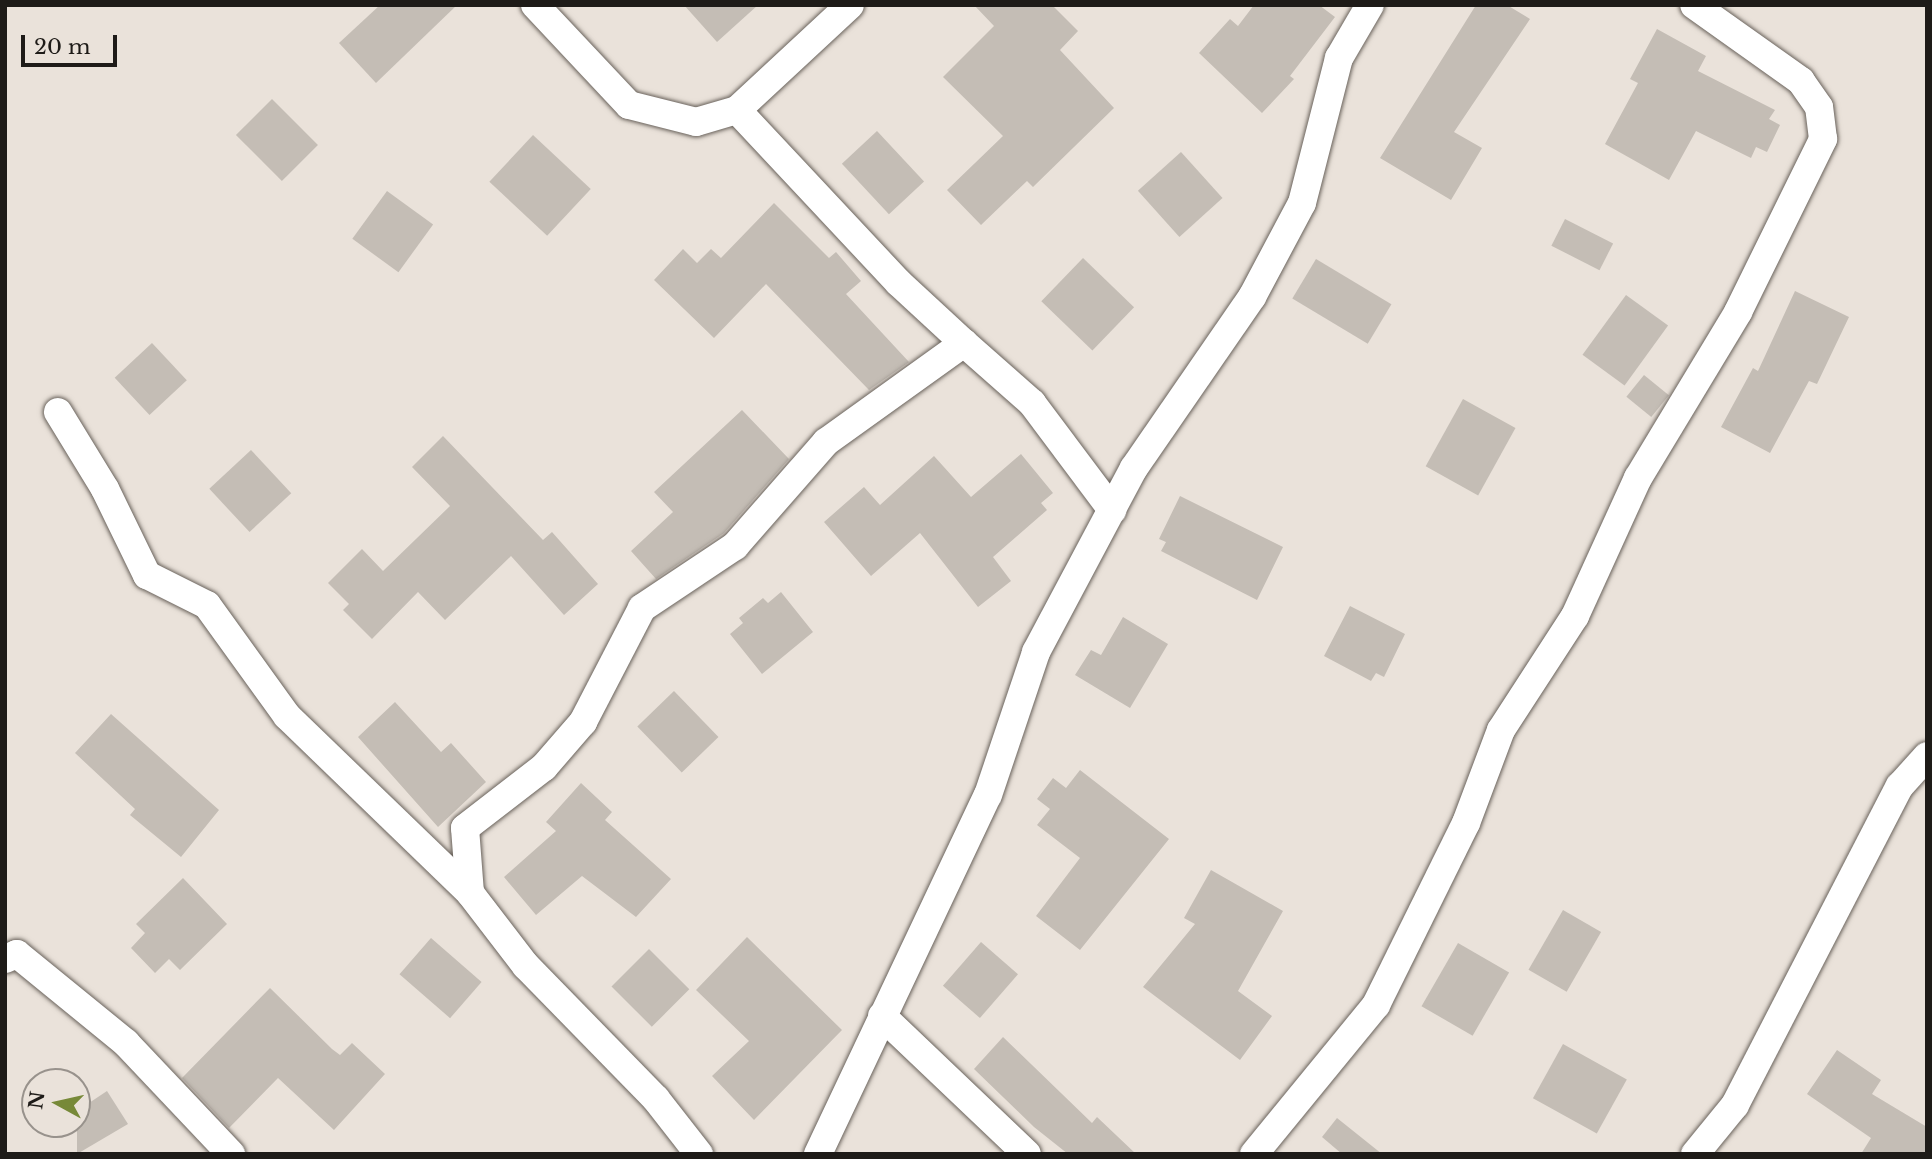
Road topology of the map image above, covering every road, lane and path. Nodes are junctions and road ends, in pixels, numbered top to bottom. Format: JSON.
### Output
{"nodes":[{"id":1,"x":535,"y":5,"type":"edge"},
{"id":2,"x":850,"y":5,"type":"edge"},
{"id":3,"x":1370,"y":5,"type":"edge"},
{"id":4,"x":1693,"y":5,"type":"edge"},
{"id":5,"x":737,"y":110,"type":"junction"},
{"id":6,"x":964,"y":343,"type":"junction"},
{"id":7,"x":58,"y":412,"type":"dead end"},
{"id":8,"x":1112,"y":510,"type":"junction"},
{"id":9,"x":1927,"y":755,"type":"edge"},
{"id":10,"x":470,"y":893,"type":"junction"},
{"id":11,"x":9,"y":952,"type":"edge"},
{"id":12,"x":882,"y":1016,"type":"junction"},
{"id":13,"x":232,"y":1154,"type":"edge"},
{"id":14,"x":699,"y":1154,"type":"edge"},
{"id":15,"x":818,"y":1154,"type":"edge"},
{"id":16,"x":1027,"y":1154,"type":"edge"},
{"id":17,"x":1254,"y":1154,"type":"edge"},
{"id":18,"x":1695,"y":1154,"type":"edge"}],
"edges":[{"from":1,"to":5,"type":"street"},
{"from":2,"to":5,"type":"street"},
{"from":3,"to":8,"type":"street"},
{"from":4,"to":17,"type":"street"},
{"from":5,"to":6,"type":"street"},
{"from":6,"to":8,"type":"street"},
{"from":6,"to":10,"type":"street"},
{"from":7,"to":10,"type":"street"},
{"from":8,"to":12,"type":"street"},
{"from":9,"to":18,"type":"street"},
{"from":10,"to":14,"type":"street"},
{"from":11,"to":13,"type":"street"},
{"from":12,"to":15,"type":"street"},
{"from":12,"to":16,"type":"street"}]}
